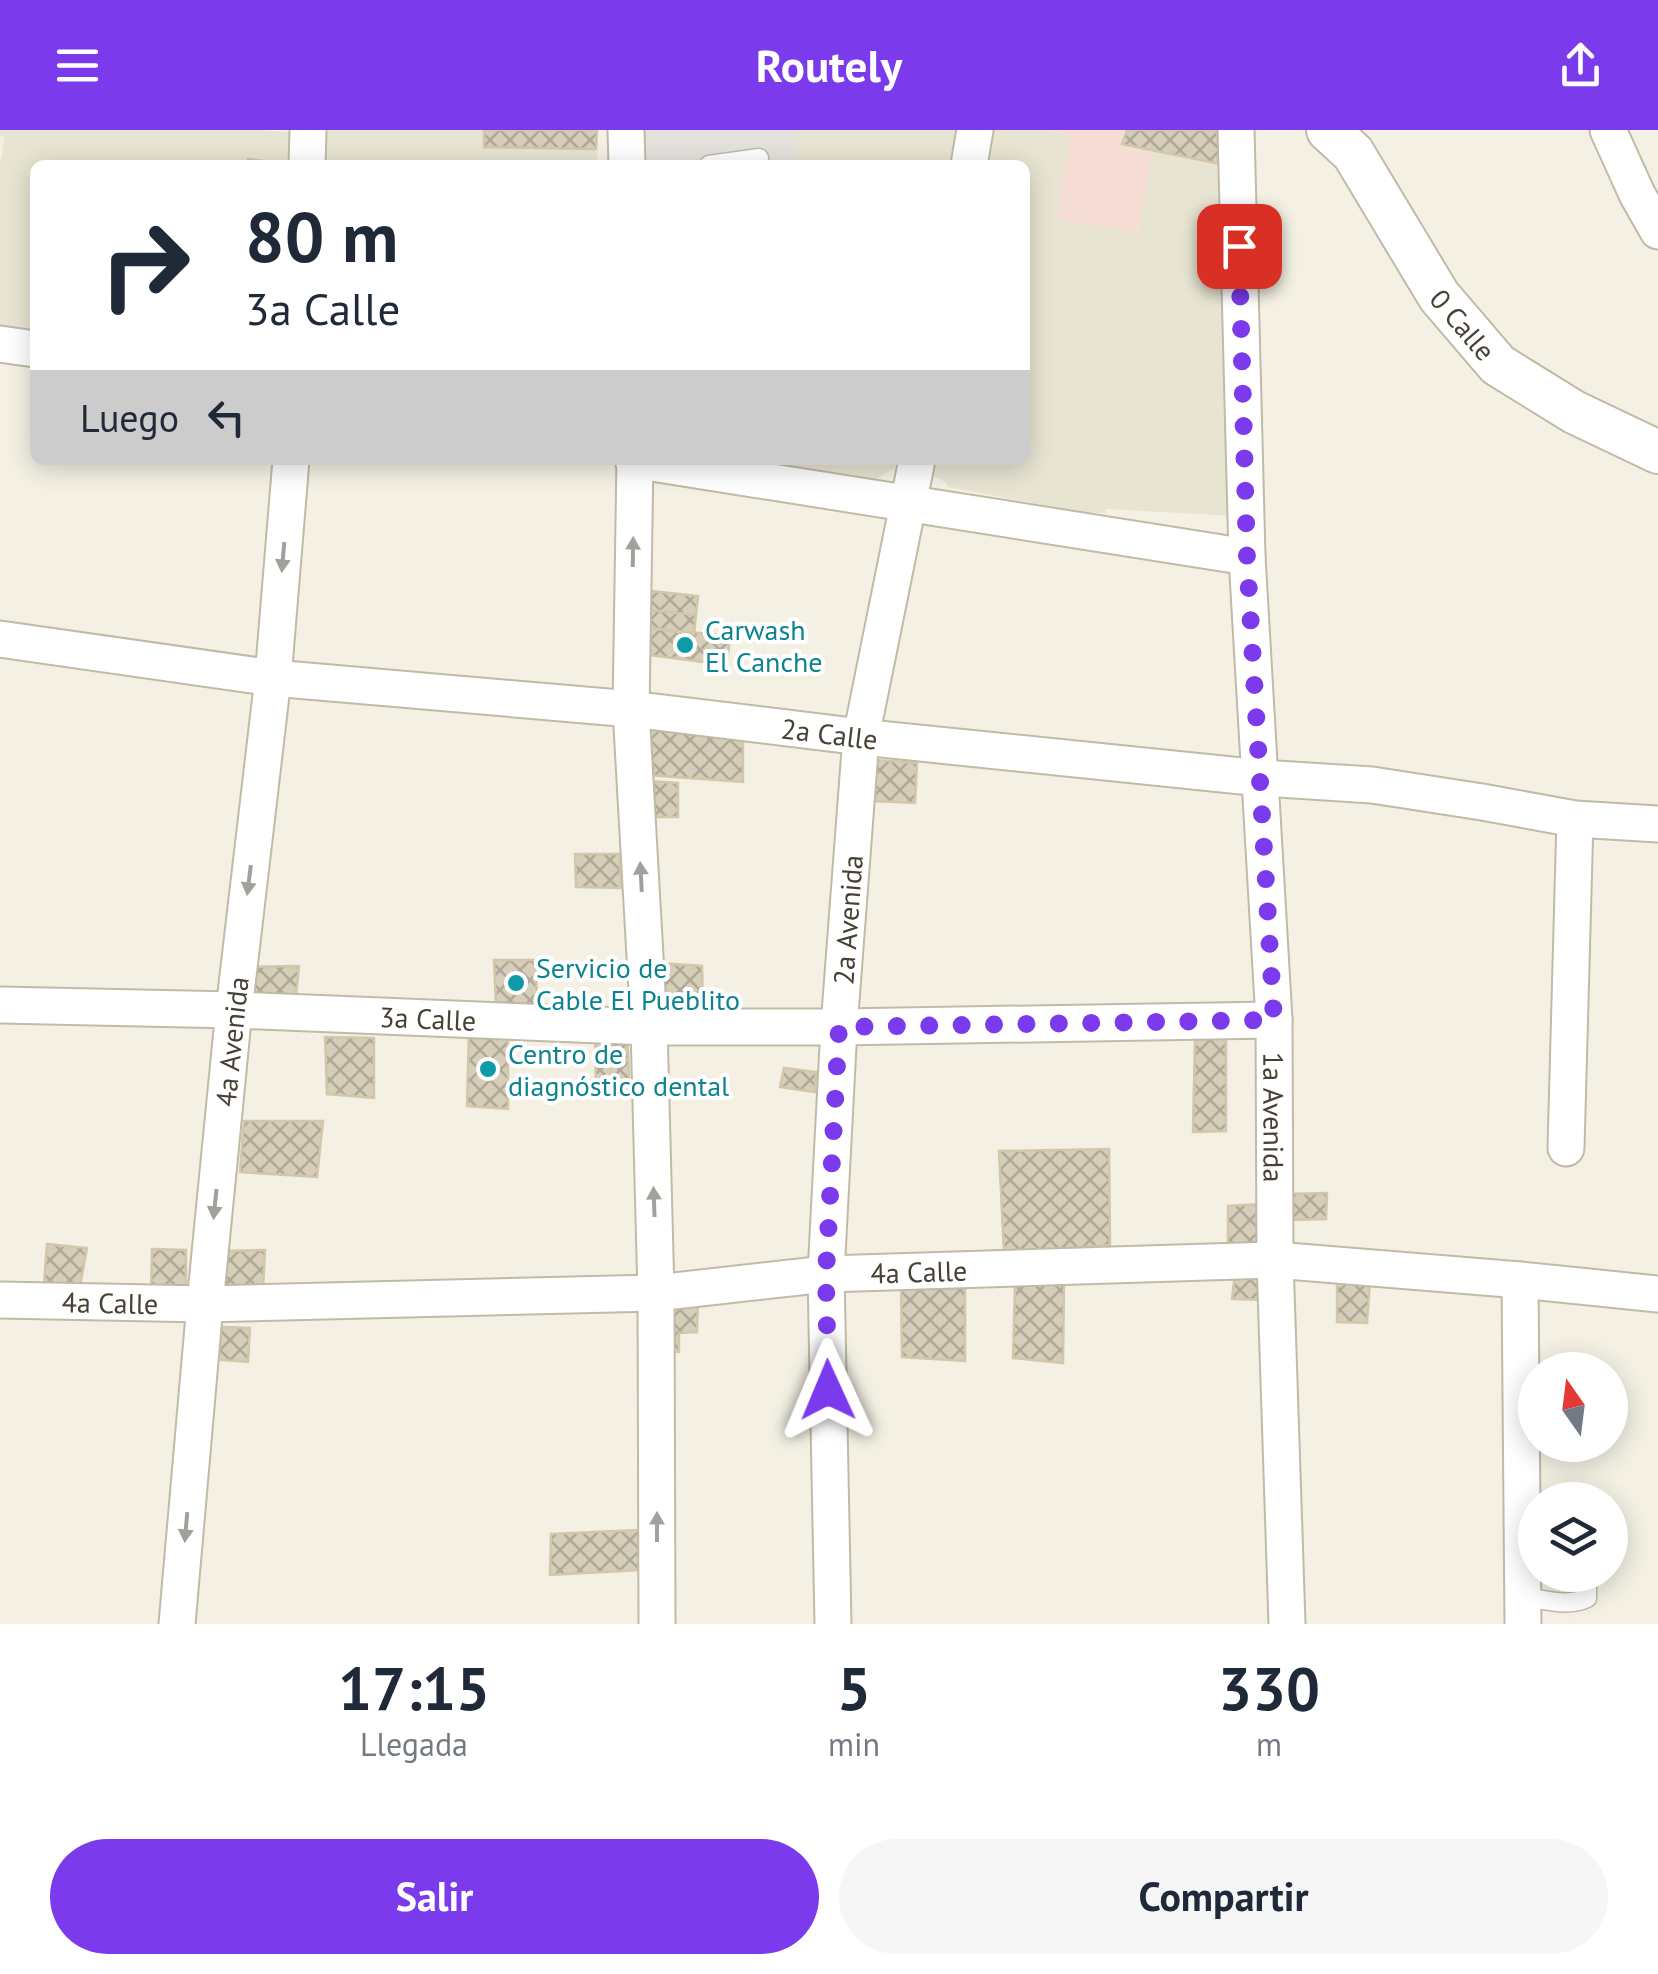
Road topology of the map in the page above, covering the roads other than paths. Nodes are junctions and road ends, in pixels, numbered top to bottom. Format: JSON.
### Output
{"nodes":[{"id":1,"x":308,"y":130,"type":"edge"},
{"id":2,"x":626,"y":130,"type":"edge"},
{"id":3,"x":975,"y":130,"type":"edge"},
{"id":4,"x":1236,"y":130,"type":"edge"},
{"id":5,"x":1328,"y":130,"type":"edge"},
{"id":6,"x":1608,"y":130,"type":"edge"},
{"id":7,"x":758,"y":158,"type":"dead end"},
{"id":8,"x":307,"y":160,"type":"edge"},
{"id":9,"x":627,"y":160,"type":"edge"},
{"id":10,"x":744,"y":160,"type":"edge"},
{"id":11,"x":970,"y":160,"type":"edge"},
{"id":12,"x":1658,"y":231,"type":"edge"},
{"id":13,"x":0,"y":344,"type":"edge"},
{"id":14,"x":30,"y":348,"type":"edge"},
{"id":15,"x":1658,"y":452,"type":"edge"},
{"id":16,"x":291,"y":465,"type":"edge"},
{"id":17,"x":634,"y":465,"type":"edge"},
{"id":18,"x":665,"y":465,"type":"edge"},
{"id":19,"x":916,"y":465,"type":"edge"},
{"id":20,"x":909,"y":504,"type":"junction"},
{"id":21,"x":1247,"y":558,"type":"junction"},
{"id":22,"x":0,"y":639,"type":"edge"},
{"id":23,"x":273,"y":678,"type":"junction"},
{"id":24,"x":631,"y":709,"type":"junction"},
{"id":25,"x":861,"y":737,"type":"junction"},
{"id":26,"x":1261,"y":778,"type":"junction"},
{"id":27,"x":1575,"y":818,"type":"junction"},
{"id":28,"x":1658,"y":824,"type":"edge"},
{"id":29,"x":0,"y":1004,"type":"edge"},
{"id":30,"x":234,"y":1010,"type":"junction"},
{"id":31,"x":1274,"y":1020,"type":"junction"},
{"id":32,"x":649,"y":1027,"type":"junction"},
{"id":33,"x":839,"y":1027,"type":"junction"},
{"id":34,"x":1566,"y":1148,"type":"dead end"},
{"id":35,"x":1275,"y":1260,"type":"junction"},
{"id":36,"x":826,"y":1274,"type":"junction"},
{"id":37,"x":1520,"y":1280,"type":"junction"},
{"id":38,"x":656,"y":1293,"type":"junction"},
{"id":39,"x":1658,"y":1294,"type":"edge"},
{"id":40,"x":0,"y":1300,"type":"edge"},
{"id":41,"x":205,"y":1304,"type":"junction"},
{"id":42,"x":1587,"y":1592,"type":"edge"},
{"id":43,"x":1523,"y":1610,"type":"edge"},
{"id":44,"x":177,"y":1624,"type":"edge"},
{"id":45,"x":657,"y":1624,"type":"edge"},
{"id":46,"x":832,"y":1624,"type":"edge"},
{"id":47,"x":1287,"y":1624,"type":"edge"}],
"edges":[{"from":1,"to":8,"type":"street"},
{"from":2,"to":9,"type":"street"},
{"from":3,"to":11,"type":"street"},
{"from":4,"to":21,"type":"street","name":"1a Avenida"},
{"from":5,"to":15,"type":"street","name":"0 Calle"},
{"from":6,"to":12,"type":"street"},
{"from":7,"to":10,"type":"lane"},
{"from":13,"to":14,"type":"street"},
{"from":16,"to":23,"type":"street","name":"4a Avenida","one_way":true},
{"from":24,"to":17,"type":"street","one_way":true},
{"from":18,"to":20,"type":"street"},
{"from":19,"to":20,"type":"street","name":"2a Avenida"},
{"from":20,"to":21,"type":"street"},
{"from":20,"to":25,"type":"street","name":"2a Avenida"},
{"from":21,"to":26,"type":"street","name":"1a Avenida"},
{"from":22,"to":23,"type":"street","name":"2a Calle"},
{"from":23,"to":24,"type":"street","name":"2a Calle"},
{"from":23,"to":30,"type":"street","name":"4a Avenida","one_way":true},
{"from":24,"to":25,"type":"street","name":"2a Calle"},
{"from":32,"to":24,"type":"street","one_way":true},
{"from":25,"to":26,"type":"street","name":"2a Calle"},
{"from":25,"to":33,"type":"street","name":"2a Avenida"},
{"from":26,"to":27,"type":"street","name":"2a Calle"},
{"from":26,"to":31,"type":"street","name":"1a Avenida"},
{"from":27,"to":28,"type":"street","name":"2a Calle"},
{"from":27,"to":34,"type":"street"},
{"from":29,"to":30,"type":"street","name":"3a Calle"},
{"from":30,"to":32,"type":"street","name":"3a Calle"},
{"from":30,"to":41,"type":"street","name":"4a Avenida","one_way":true},
{"from":31,"to":33,"type":"street","name":"3a Calle"},
{"from":31,"to":35,"type":"street","name":"1a Avenida"},
{"from":32,"to":33,"type":"street","name":"3a Calle"},
{"from":38,"to":32,"type":"street","one_way":true},
{"from":33,"to":36,"type":"street","name":"2a Avenida"},
{"from":35,"to":36,"type":"street","name":"4a Calle"},
{"from":35,"to":37,"type":"street","name":"4a Calle"},
{"from":35,"to":47,"type":"street","name":"1a Avenida"},
{"from":36,"to":38,"type":"street","name":"4a Calle"},
{"from":36,"to":46,"type":"street","name":"2a Avenida"},
{"from":37,"to":39,"type":"street","name":"4a Calle"},
{"from":37,"to":43,"type":"street"},
{"from":38,"to":41,"type":"street","name":"4a Calle"},
{"from":45,"to":38,"type":"street","one_way":true},
{"from":40,"to":41,"type":"street","name":"4a Calle"},
{"from":41,"to":44,"type":"street","name":"4a Avenida","one_way":true},
{"from":42,"to":43,"type":"lane"}]}
